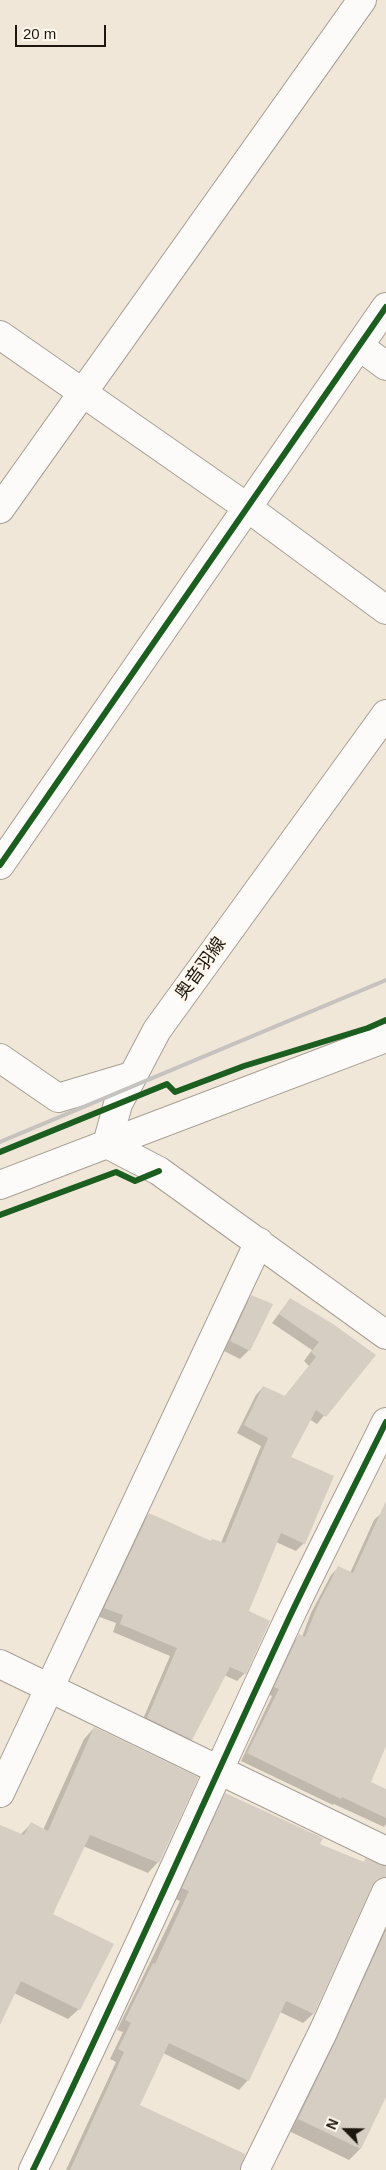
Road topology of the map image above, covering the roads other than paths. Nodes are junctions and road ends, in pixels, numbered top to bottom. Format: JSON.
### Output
{"nodes":[{"id":1,"x":362,"y":0,"type":"edge"},
{"id":2,"x":386,"y":307,"type":"edge"},
{"id":3,"x":0,"y":335,"type":"edge"},
{"id":4,"x":359,"y":346,"type":"junction"},
{"id":5,"x":386,"y":366,"type":"edge"},
{"id":6,"x":82,"y":392,"type":"junction"},
{"id":7,"x":248,"y":508,"type":"junction"},
{"id":8,"x":0,"y":509,"type":"edge"},
{"id":9,"x":386,"y":610,"type":"edge"},
{"id":10,"x":386,"y":714,"type":"edge"},
{"id":11,"x":0,"y":865,"type":"edge"},
{"id":12,"x":386,"y":1038,"type":"edge"},
{"id":13,"x":0,"y":1058,"type":"edge"},
{"id":14,"x":132,"y":1076,"type":"junction"},
{"id":15,"x":107,"y":1144,"type":"junction"},
{"id":16,"x":0,"y":1185,"type":"edge"},
{"id":17,"x":259,"y":1242,"type":"junction"},
{"id":18,"x":386,"y":1335,"type":"edge"},
{"id":19,"x":386,"y":1422,"type":"edge"},
{"id":20,"x":0,"y":1664,"type":"edge"},
{"id":21,"x":50,"y":1688,"type":"junction"},
{"id":22,"x":219,"y":1770,"type":"junction"},
{"id":23,"x":0,"y":1793,"type":"edge"},
{"id":24,"x":386,"y":1851,"type":"edge"},
{"id":25,"x":386,"y":1892,"type":"edge"},
{"id":26,"x":33,"y":2170,"type":"edge"},
{"id":27,"x":255,"y":2170,"type":"edge"}],
"edges":[{"from":1,"to":6,"type":"street"},
{"from":2,"to":4,"type":"street"},
{"from":3,"to":6,"type":"street"},
{"from":4,"to":5,"type":"street"},
{"from":4,"to":7,"type":"street"},
{"from":6,"to":7,"type":"street"},
{"from":6,"to":8,"type":"street"},
{"from":7,"to":9,"type":"street"},
{"from":7,"to":11,"type":"street"},
{"from":10,"to":14,"type":"street","name":"奥音羽線"},
{"from":12,"to":15,"type":"street"},
{"from":13,"to":14,"type":"street"},
{"from":14,"to":15,"type":"street","name":"奥音羽線"},
{"from":15,"to":16,"type":"street"},
{"from":15,"to":17,"type":"street"},
{"from":17,"to":18,"type":"street"},
{"from":17,"to":21,"type":"street"},
{"from":19,"to":22,"type":"street"},
{"from":20,"to":21,"type":"street"},
{"from":21,"to":22,"type":"street"},
{"from":21,"to":23,"type":"street"},
{"from":22,"to":24,"type":"street"},
{"from":22,"to":26,"type":"street"},
{"from":25,"to":27,"type":"street"}]}
